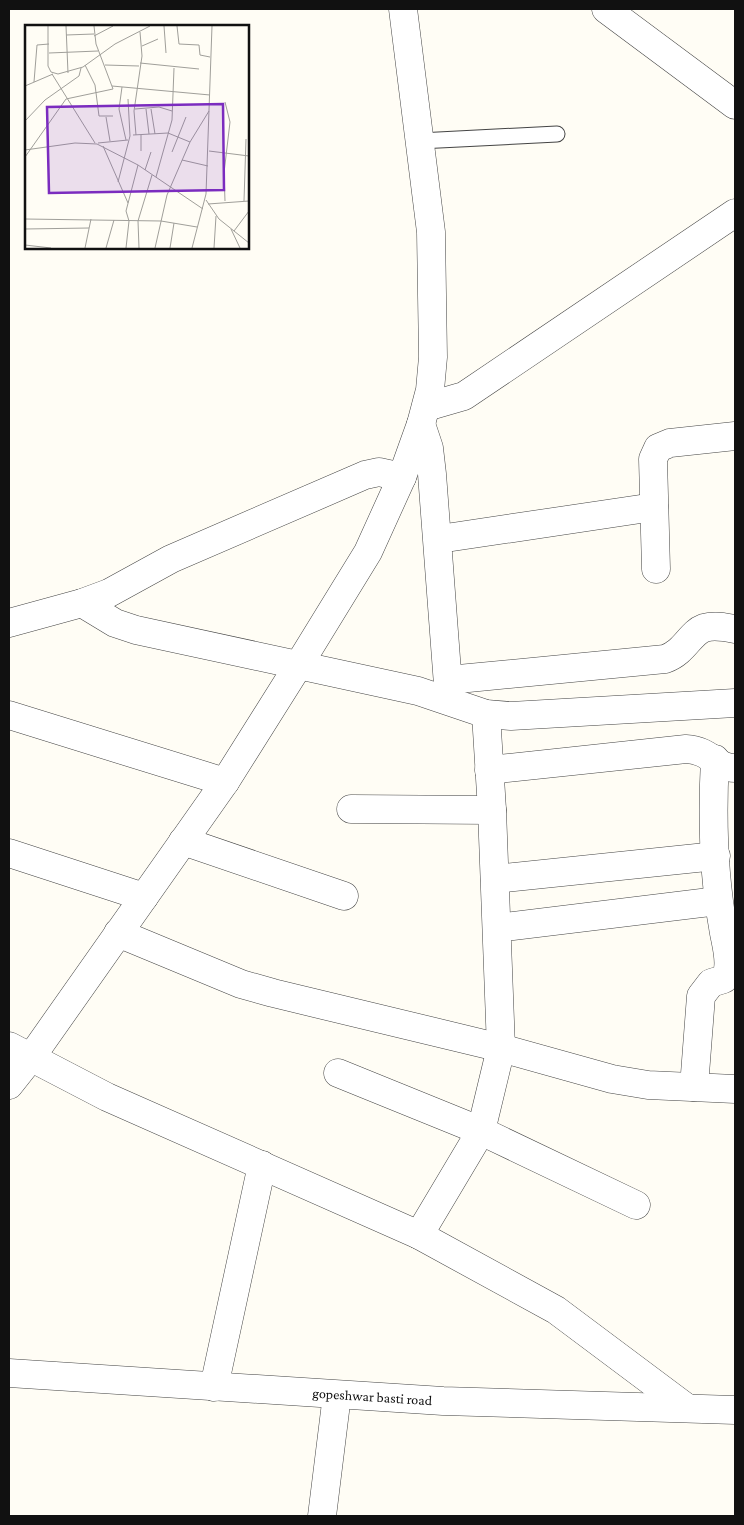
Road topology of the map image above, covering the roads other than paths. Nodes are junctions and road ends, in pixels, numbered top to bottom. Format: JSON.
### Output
{"nodes":[{"id":1,"x":403,"y":9,"type":"edge"},
{"id":2,"x":606,"y":9,"type":"edge"},
{"id":3,"x":735,"y":105,"type":"edge"},
{"id":4,"x":557,"y":134,"type":"dead end"},
{"id":5,"x":419,"y":141,"type":"junction"},
{"id":6,"x":735,"y":213,"type":"edge"},
{"id":7,"x":423,"y":415,"type":"junction"},
{"id":8,"x":735,"y":436,"type":"edge"},
{"id":9,"x":402,"y":477,"type":"junction"},
{"id":10,"x":654,"y":507,"type":"junction"},
{"id":11,"x":439,"y":539,"type":"junction"},
{"id":12,"x":656,"y":569,"type":"dead end"},
{"id":13,"x":82,"y":603,"type":"junction"},
{"id":14,"x":9,"y":623,"type":"edge"},
{"id":15,"x":735,"y":629,"type":"edge"},
{"id":16,"x":298,"y":666,"type":"junction"},
{"id":17,"x":449,"y":690,"type":"junction"},
{"id":18,"x":735,"y":703,"type":"edge"},
{"id":19,"x":486,"y":714,"type":"junction"},
{"id":20,"x":9,"y":715,"type":"edge"},
{"id":21,"x":725,"y":764,"type":"edge"},
{"id":22,"x":489,"y":770,"type":"junction"},
{"id":23,"x":225,"y":782,"type":"junction"},
{"id":24,"x":350,"y":809,"type":"dead end"},
{"id":25,"x":492,"y":810,"type":"junction"},
{"id":26,"x":183,"y":841,"type":"junction"},
{"id":27,"x":9,"y":852,"type":"edge"},
{"id":28,"x":716,"y":856,"type":"junction"},
{"id":29,"x":495,"y":879,"type":"junction"},
{"id":30,"x":344,"y":896,"type":"dead end"},
{"id":31,"x":144,"y":897,"type":"junction"},
{"id":32,"x":718,"y":901,"type":"junction"},
{"id":33,"x":497,"y":928,"type":"junction"},
{"id":34,"x":118,"y":933,"type":"junction"},
{"id":35,"x":501,"y":1048,"type":"junction"},
{"id":36,"x":20,"y":1051,"type":"edge"},
{"id":37,"x":338,"y":1073,"type":"dead end"},
{"id":38,"x":9,"y":1085,"type":"edge"},
{"id":39,"x":694,"y":1087,"type":"junction"},
{"id":40,"x":735,"y":1089,"type":"edge"},
{"id":41,"x":480,"y":1131,"type":"junction"},
{"id":42,"x":262,"y":1165,"type":"junction"},
{"id":43,"x":636,"y":1205,"type":"dead end"},
{"id":44,"x":419,"y":1235,"type":"junction"},
{"id":45,"x":9,"y":1374,"type":"edge"},
{"id":46,"x":214,"y":1387,"type":"junction"},
{"id":47,"x":337,"y":1395,"type":"junction"},
{"id":48,"x":687,"y":1408,"type":"junction"},
{"id":49,"x":735,"y":1410,"type":"edge"},
{"id":50,"x":322,"y":1516,"type":"edge"}],
"edges":[{"from":1,"to":5,"type":"street"},
{"from":2,"to":3,"type":"street"},
{"from":4,"to":5,"type":"lane"},
{"from":5,"to":7,"type":"street"},
{"from":6,"to":7,"type":"street"},
{"from":7,"to":9,"type":"street"},
{"from":7,"to":11,"type":"street"},
{"from":8,"to":10,"type":"street"},
{"from":9,"to":13,"type":"street"},
{"from":9,"to":16,"type":"street"},
{"from":10,"to":11,"type":"street"},
{"from":10,"to":12,"type":"street"},
{"from":11,"to":17,"type":"street"},
{"from":13,"to":14,"type":"street"},
{"from":13,"to":16,"type":"street"},
{"from":15,"to":17,"type":"street"},
{"from":16,"to":17,"type":"street"},
{"from":16,"to":23,"type":"street"},
{"from":17,"to":19,"type":"street"},
{"from":18,"to":19,"type":"street"},
{"from":19,"to":22,"type":"street"},
{"from":20,"to":23,"type":"street"},
{"from":21,"to":22,"type":"street"},
{"from":21,"to":28,"type":"street"},
{"from":22,"to":25,"type":"street"},
{"from":23,"to":26,"type":"street"},
{"from":24,"to":25,"type":"street"},
{"from":25,"to":29,"type":"street"},
{"from":26,"to":30,"type":"street"},
{"from":26,"to":31,"type":"street"},
{"from":27,"to":31,"type":"street"},
{"from":28,"to":29,"type":"street"},
{"from":28,"to":32,"type":"street"},
{"from":29,"to":33,"type":"street"},
{"from":31,"to":34,"type":"street"},
{"from":32,"to":33,"type":"street"},
{"from":32,"to":39,"type":"street"},
{"from":33,"to":35,"type":"street"},
{"from":34,"to":35,"type":"street"},
{"from":34,"to":36,"type":"street"},
{"from":35,"to":39,"type":"street"},
{"from":35,"to":41,"type":"street"},
{"from":36,"to":38,"type":"street"},
{"from":36,"to":42,"type":"street"},
{"from":37,"to":41,"type":"street"},
{"from":39,"to":40,"type":"street"},
{"from":41,"to":43,"type":"street"},
{"from":41,"to":44,"type":"street"},
{"from":42,"to":44,"type":"street"},
{"from":42,"to":46,"type":"street"},
{"from":44,"to":48,"type":"street"},
{"from":45,"to":46,"type":"street","name":"gopeshwar basti road"},
{"from":46,"to":47,"type":"street","name":"gopeshwar basti road"},
{"from":47,"to":48,"type":"street","name":"gopeshwar basti road"},
{"from":47,"to":50,"type":"street"},
{"from":48,"to":49,"type":"street","name":"gopeshwar basti road"}]}
